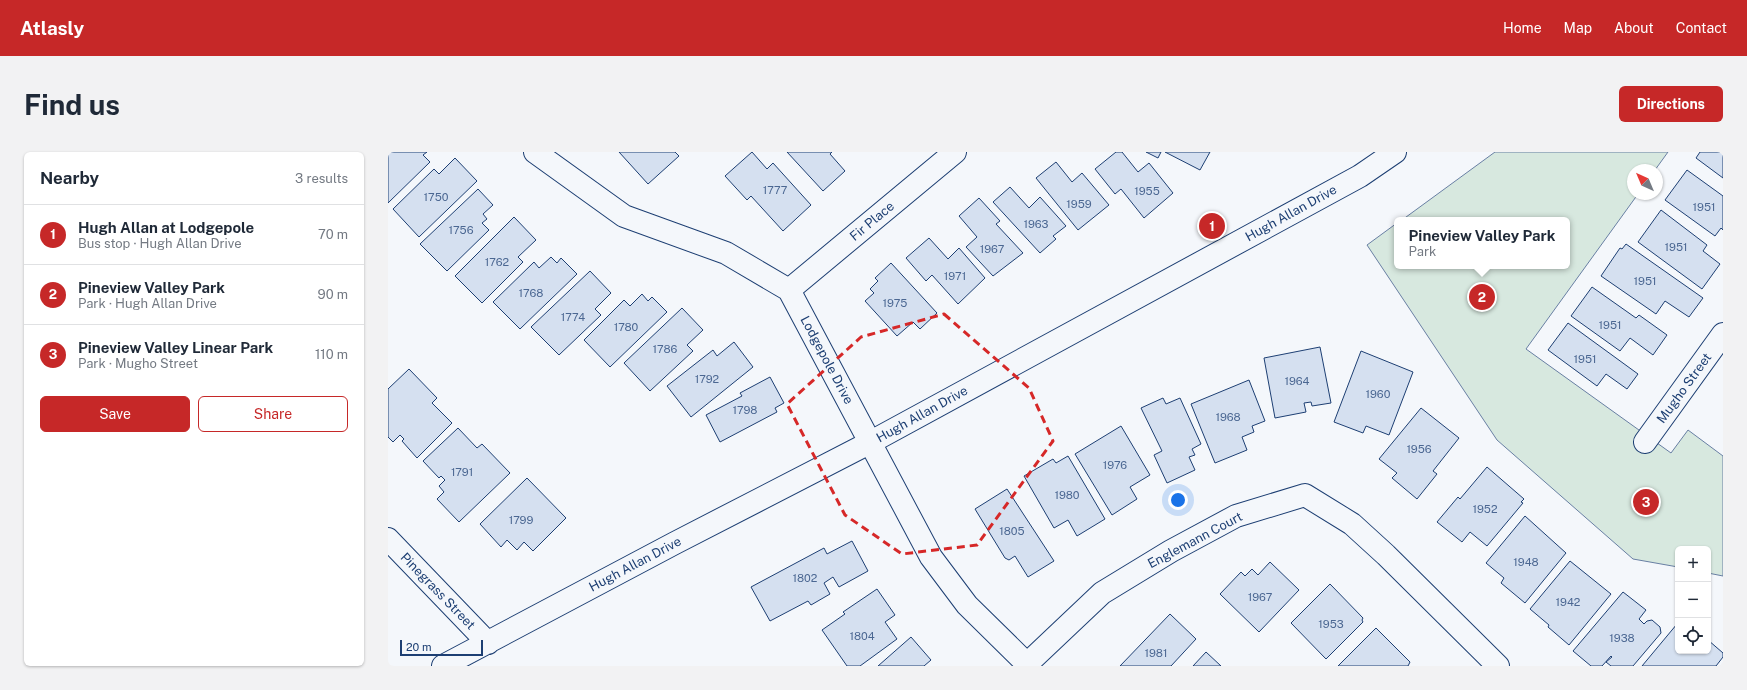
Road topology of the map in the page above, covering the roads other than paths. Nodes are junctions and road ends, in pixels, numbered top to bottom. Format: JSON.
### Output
{"nodes":[{"id":1,"x":535,"y":152,"type":"edge"},
{"id":2,"x":955,"y":152,"type":"edge"},
{"id":3,"x":1395,"y":152,"type":"edge"},
{"id":4,"x":789,"y":290,"type":"junction"},
{"id":5,"x":1723,"y":334,"type":"edge"},
{"id":6,"x":871,"y":442,"type":"junction"},
{"id":7,"x":1645,"y":442,"type":"dead end"},
{"id":8,"x":388,"y":539,"type":"edge"},
{"id":9,"x":488,"y":643,"type":"junction"},
{"id":10,"x":1028,"y":665,"type":"edge"},
{"id":11,"x":443,"y":666,"type":"edge"},
{"id":12,"x":1498,"y":666,"type":"edge"}],
"edges":[{"from":1,"to":4,"type":"street"},
{"from":2,"to":4,"type":"street","name":"Fir Place"},
{"from":3,"to":6,"type":"street","name":"Hugh Allan Drive"},
{"from":4,"to":6,"type":"street","name":"Lodgepole Drive"},
{"from":5,"to":7,"type":"street","name":"Mugho Street"},
{"from":6,"to":9,"type":"street","name":"Hugh Allan Drive"},
{"from":6,"to":10,"type":"street","name":"Lodgepole Drive"},
{"from":8,"to":9,"type":"street","name":"Pinegrass Street"},
{"from":9,"to":11,"type":"street","name":"Hugh Allan Drive"},
{"from":10,"to":12,"type":"street","name":"Englemann Court"}]}
